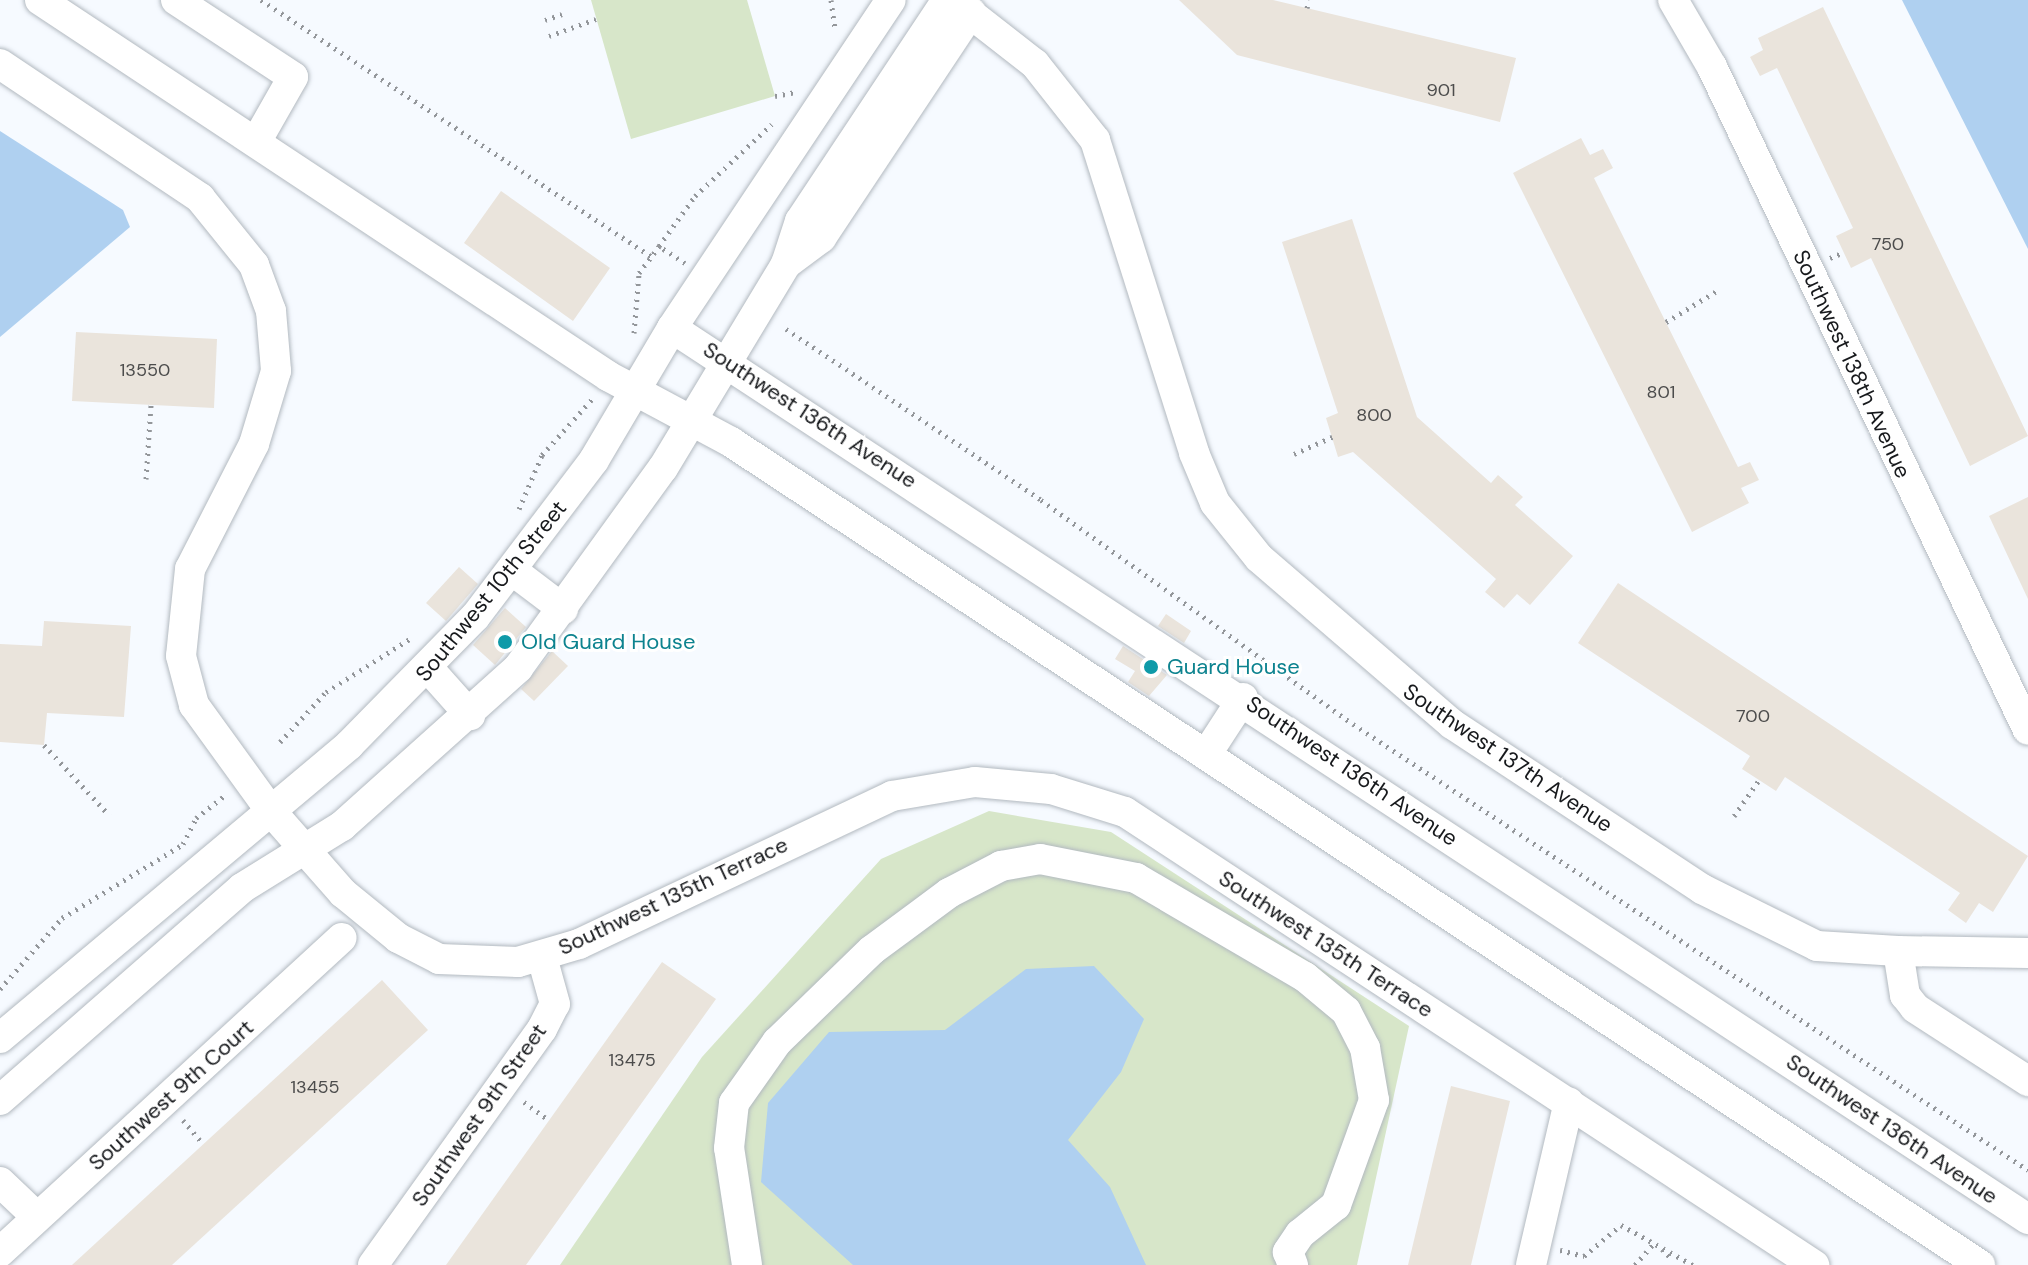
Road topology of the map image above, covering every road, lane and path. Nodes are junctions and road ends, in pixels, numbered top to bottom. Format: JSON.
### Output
{"nodes":[{"id":1,"x":40,"y":0,"type":"edge"},
{"id":2,"x":176,"y":0,"type":"edge"},
{"id":3,"x":261,"y":0,"type":"edge"},
{"id":4,"x":831,"y":0,"type":"edge"},
{"id":5,"x":891,"y":0,"type":"edge"},
{"id":6,"x":1309,"y":0,"type":"edge"},
{"id":7,"x":1673,"y":0,"type":"edge"},
{"id":8,"x":957,"y":4,"type":"edge"},
{"id":9,"x":1307,"y":8,"type":"dead end"},
{"id":10,"x":562,"y":14,"type":"dead end"},
{"id":11,"x":596,"y":19,"type":"dead end"},
{"id":12,"x":545,"y":20,"type":"dead end"},
{"id":13,"x":549,"y":36,"type":"dead end"},
{"id":14,"x":830,"y":37,"type":"dead end"},
{"id":15,"x":0,"y":64,"type":"edge"},
{"id":16,"x":805,"y":78,"type":"dead end"},
{"id":17,"x":797,"y":92,"type":"junction"},
{"id":18,"x":775,"y":96,"type":"dead end"},
{"id":19,"x":789,"y":120,"type":"junction"},
{"id":20,"x":256,"y":142,"type":"junction"},
{"id":21,"x":843,"y":157,"type":"junction"},
{"id":22,"x":659,"y":246,"type":"junction"},
{"id":23,"x":651,"y":256,"type":"junction"},
{"id":24,"x":786,"y":264,"type":"junction"},
{"id":25,"x":692,"y":268,"type":"dead end"},
{"id":26,"x":1718,"y":290,"type":"dead end"},
{"id":27,"x":1666,"y":322,"type":"dead end"},
{"id":28,"x":672,"y":328,"type":"junction"},
{"id":29,"x":786,"y":329,"type":"dead end"},
{"id":30,"x":629,"y":341,"type":"dead end"},
{"id":31,"x":727,"y":361,"type":"junction"},
{"id":32,"x":635,"y":388,"type":"junction"},
{"id":33,"x":595,"y":396,"type":"dead end"},
{"id":34,"x":151,"y":405,"type":"dead end"},
{"id":35,"x":693,"y":418,"type":"junction"},
{"id":36,"x":1332,"y":437,"type":"dead end"},
{"id":37,"x":1294,"y":454,"type":"dead end"},
{"id":38,"x":146,"y":479,"type":"dead end"},
{"id":39,"x":515,"y":519,"type":"dead end"},
{"id":40,"x":513,"y":571,"type":"junction"},
{"id":41,"x":563,"y":609,"type":"junction"},
{"id":42,"x":420,"y":633,"type":"dead end"},
{"id":43,"x":429,"y":669,"type":"junction"},
{"id":44,"x":1243,"y":698,"type":"junction"},
{"id":45,"x":470,"y":715,"type":"junction"},
{"id":46,"x":2028,"y":730,"type":"edge"},
{"id":47,"x":280,"y":742,"type":"dead end"},
{"id":48,"x":44,"y":745,"type":"dead end"},
{"id":49,"x":1206,"y":755,"type":"junction"},
{"id":50,"x":1759,"y":780,"type":"dead end"},
{"id":51,"x":225,"y":795,"type":"dead end"},
{"id":52,"x":270,"y":810,"type":"junction"},
{"id":53,"x":109,"y":815,"type":"dead end"},
{"id":54,"x":1734,"y":816,"type":"dead end"},
{"id":55,"x":304,"y":848,"type":"junction"},
{"id":56,"x":342,"y":938,"type":"dead end"},
{"id":57,"x":1898,"y":951,"type":"junction"},
{"id":58,"x":2028,"y":953,"type":"edge"},
{"id":59,"x":542,"y":957,"type":"junction"},
{"id":60,"x":0,"y":989,"type":"edge"},
{"id":61,"x":0,"y":1038,"type":"edge"},
{"id":62,"x":2028,"y":1081,"type":"edge"},
{"id":63,"x":0,"y":1100,"type":"edge"},
{"id":64,"x":1569,"y":1102,"type":"junction"},
{"id":65,"x":2028,"y":1170,"type":"edge"},
{"id":66,"x":0,"y":1182,"type":"edge"},
{"id":67,"x":37,"y":1217,"type":"junction"},
{"id":68,"x":2028,"y":1219,"type":"edge"},
{"id":69,"x":1654,"y":1242,"type":"junction"},
{"id":70,"x":0,"y":1252,"type":"edge"},
{"id":71,"x":1533,"y":1255,"type":"edge"},
{"id":72,"x":1672,"y":1259,"type":"dead end"},
{"id":73,"x":373,"y":1265,"type":"edge"},
{"id":74,"x":747,"y":1265,"type":"edge"},
{"id":75,"x":1293,"y":1265,"type":"edge"},
{"id":76,"x":1635,"y":1265,"type":"edge"},
{"id":77,"x":1693,"y":1265,"type":"edge"},
{"id":78,"x":1814,"y":1265,"type":"edge"},
{"id":79,"x":1980,"y":1265,"type":"edge"}],
"edges":[{"from":1,"to":20,"type":"street"},
{"from":2,"to":20,"type":"street"},
{"from":3,"to":23,"type":"path"},
{"from":4,"to":14,"type":"path"},
{"from":5,"to":19,"type":"street","name":"Southwest 10th Street"},
{"from":6,"to":9,"type":"path"},
{"from":7,"to":46,"type":"street","name":"Southwest 138th Avenue"},
{"from":8,"to":21,"type":"street"},
{"from":8,"to":24,"type":"street"},
{"from":8,"to":57,"type":"street","name":"Southwest 137th Avenue"},
{"from":10,"to":12,"type":"path"},
{"from":11,"to":13,"type":"path"},
{"from":15,"to":52,"type":"street","name":"Southwest 135th Terrace"},
{"from":16,"to":17,"type":"path"},
{"from":17,"to":18,"type":"path"},
{"from":17,"to":19,"type":"path"},
{"from":19,"to":21,"type":"street"},
{"from":19,"to":22,"type":"path"},
{"from":19,"to":28,"type":"street","name":"Southwest 10th Street"},
{"from":20,"to":32,"type":"street"},
{"from":21,"to":24,"type":"street"},
{"from":22,"to":23,"type":"path"},
{"from":22,"to":25,"type":"path"},
{"from":23,"to":30,"type":"path"},
{"from":24,"to":31,"type":"street"},
{"from":26,"to":27,"type":"path"},
{"from":28,"to":31,"type":"street","name":"Southwest 136th Avenue"},
{"from":28,"to":32,"type":"street","name":"Southwest 10th Street"},
{"from":29,"to":65,"type":"path"},
{"from":31,"to":35,"type":"street"},
{"from":31,"to":44,"type":"street","name":"Southwest 136th Avenue"},
{"from":32,"to":35,"type":"street"},
{"from":32,"to":40,"type":"street","name":"Southwest 10th Street"},
{"from":33,"to":39,"type":"path"},
{"from":34,"to":38,"type":"path"},
{"from":35,"to":41,"type":"street"},
{"from":35,"to":49,"type":"street"},
{"from":36,"to":37,"type":"path"},
{"from":40,"to":41,"type":"street"},
{"from":40,"to":43,"type":"street","name":"Southwest 10th Street"},
{"from":41,"to":45,"type":"street"},
{"from":42,"to":47,"type":"path"},
{"from":43,"to":45,"type":"street"},
{"from":43,"to":52,"type":"street","name":"Southwest 10th Street"},
{"from":44,"to":49,"type":"street"},
{"from":44,"to":68,"type":"street","name":"Southwest 136th Avenue"},
{"from":45,"to":55,"type":"street"},
{"from":48,"to":53,"type":"path"},
{"from":49,"to":79,"type":"street"},
{"from":50,"to":54,"type":"path"},
{"from":51,"to":60,"type":"path"},
{"from":52,"to":55,"type":"street","name":"Southwest 135th Terrace"},
{"from":52,"to":61,"type":"street","name":"Southwest 10th Street"},
{"from":55,"to":59,"type":"street","name":"Southwest 135th Terrace"},
{"from":55,"to":63,"type":"street"},
{"from":56,"to":67,"type":"street","name":"Southwest 9th Court"},
{"from":57,"to":58,"type":"street","name":"Southwest 137th Avenue"},
{"from":57,"to":62,"type":"street"},
{"from":59,"to":64,"type":"street","name":"Southwest 135th Terrace"},
{"from":59,"to":73,"type":"street","name":"Southwest 9th Street"},
{"from":64,"to":71,"type":"street"},
{"from":64,"to":78,"type":"street","name":"Southwest 135th Terrace"},
{"from":66,"to":67,"type":"street"},
{"from":67,"to":70,"type":"street","name":"Southwest 9th Court"},
{"from":69,"to":71,"type":"path"},
{"from":69,"to":72,"type":"path"},
{"from":69,"to":76,"type":"path"},
{"from":69,"to":77,"type":"path"},
{"from":74,"to":75,"type":"street"}]}
